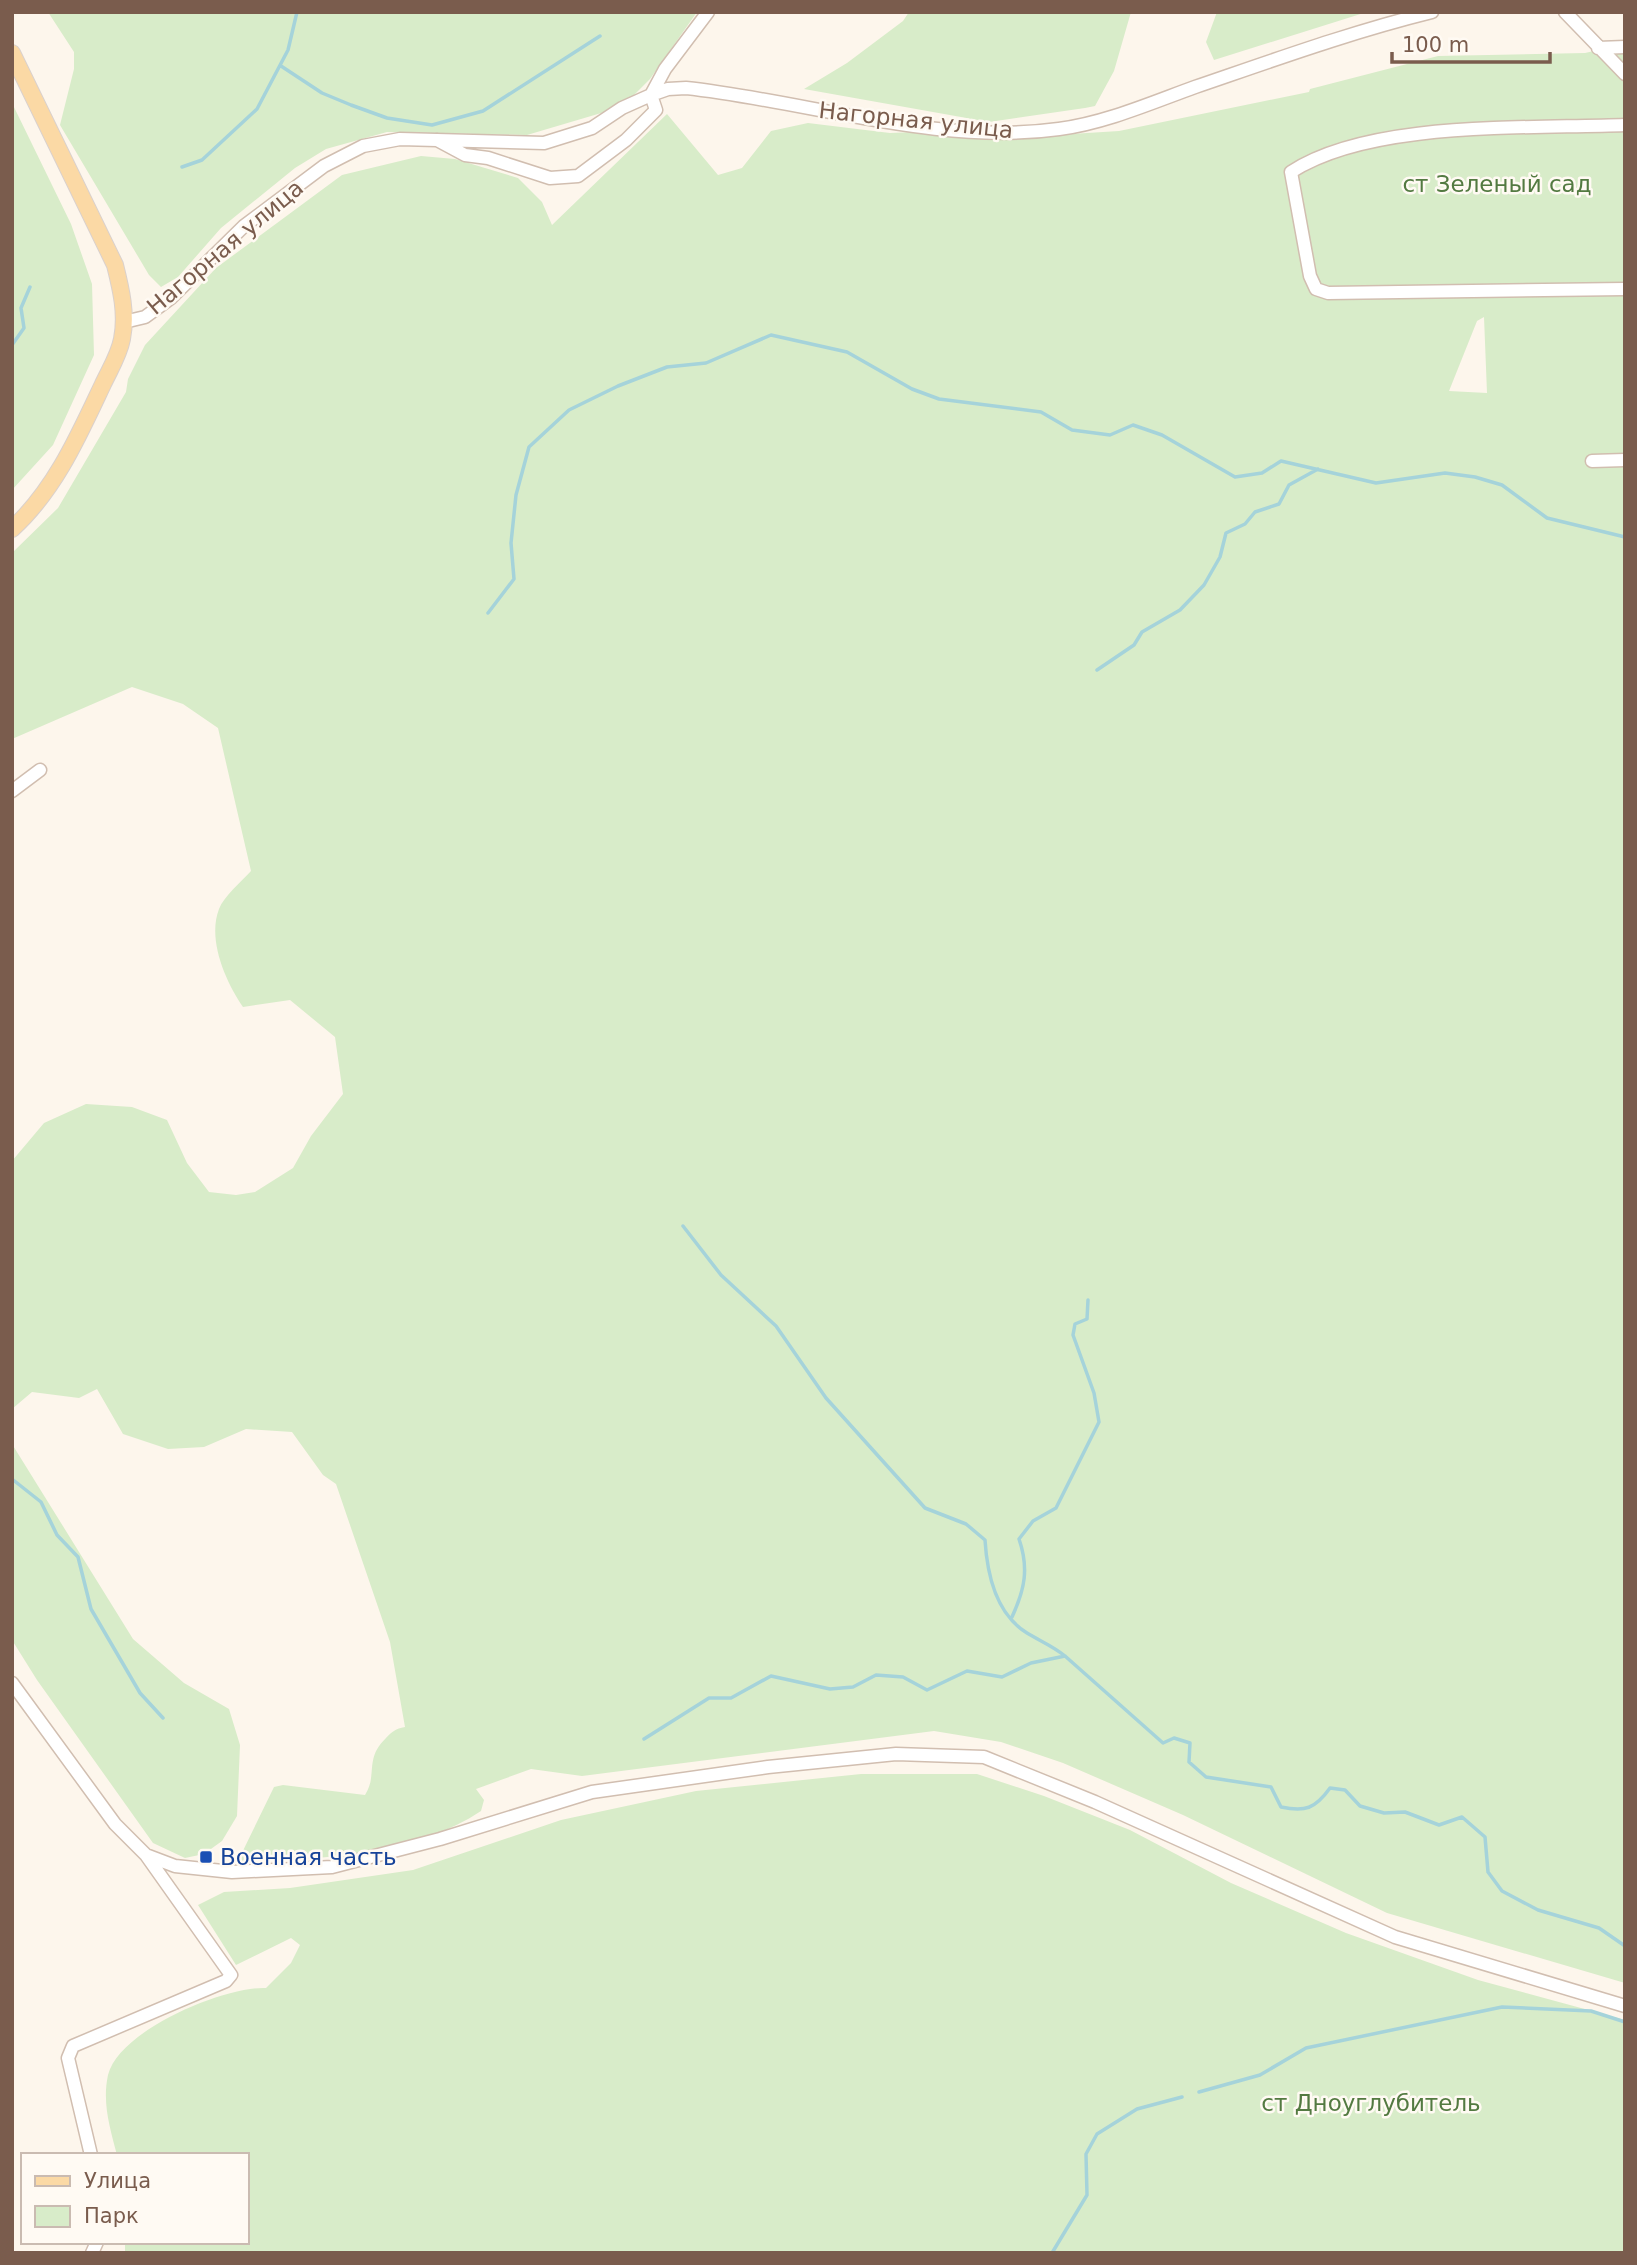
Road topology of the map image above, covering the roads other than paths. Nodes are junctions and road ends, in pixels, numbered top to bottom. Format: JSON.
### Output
{"nodes":[{"id":1,"x":708,"y":12,"type":"edge"},
{"id":2,"x":1432,"y":12,"type":"edge"},
{"id":3,"x":1565,"y":12,"type":"edge"},
{"id":4,"x":1625,"y":47,"type":"edge"},
{"id":5,"x":1598,"y":48,"type":"junction"},
{"id":6,"x":12,"y":53,"type":"edge"},
{"id":7,"x":1625,"y":74,"type":"edge"},
{"id":8,"x":651,"y":95,"type":"junction"},
{"id":9,"x":1625,"y":125,"type":"edge"},
{"id":10,"x":437,"y":140,"type":"junction"},
{"id":11,"x":1625,"y":289,"type":"edge"},
{"id":12,"x":124,"y":322,"type":"junction"},
{"id":13,"x":1625,"y":460,"type":"edge"},
{"id":14,"x":1592,"y":461,"type":"dead end"},
{"id":15,"x":12,"y":529,"type":"edge"},
{"id":16,"x":40,"y":770,"type":"dead end"},
{"id":17,"x":12,"y":791,"type":"edge"},
{"id":18,"x":12,"y":1683,"type":"edge"},
{"id":19,"x":146,"y":1855,"type":"junction"},
{"id":20,"x":1625,"y":2006,"type":"edge"},
{"id":21,"x":91,"y":2153,"type":"edge"}],
"edges":[{"from":1,"to":8,"type":"street"},
{"from":2,"to":8,"type":"street","name":"Нагорная улица"},
{"from":3,"to":5,"type":"street"},
{"from":4,"to":5,"type":"street"},
{"from":5,"to":7,"type":"street"},
{"from":6,"to":12,"type":"main road"},
{"from":8,"to":10,"type":"street","name":"Нагорная улица"},
{"from":8,"to":10,"type":"street"},
{"from":9,"to":11,"type":"street"},
{"from":10,"to":12,"type":"street","name":"Нагорная улица"},
{"from":12,"to":15,"type":"main road"},
{"from":13,"to":14,"type":"street"},
{"from":16,"to":17,"type":"street"},
{"from":18,"to":19,"type":"street"},
{"from":19,"to":20,"type":"street"},
{"from":19,"to":21,"type":"street"}]}
